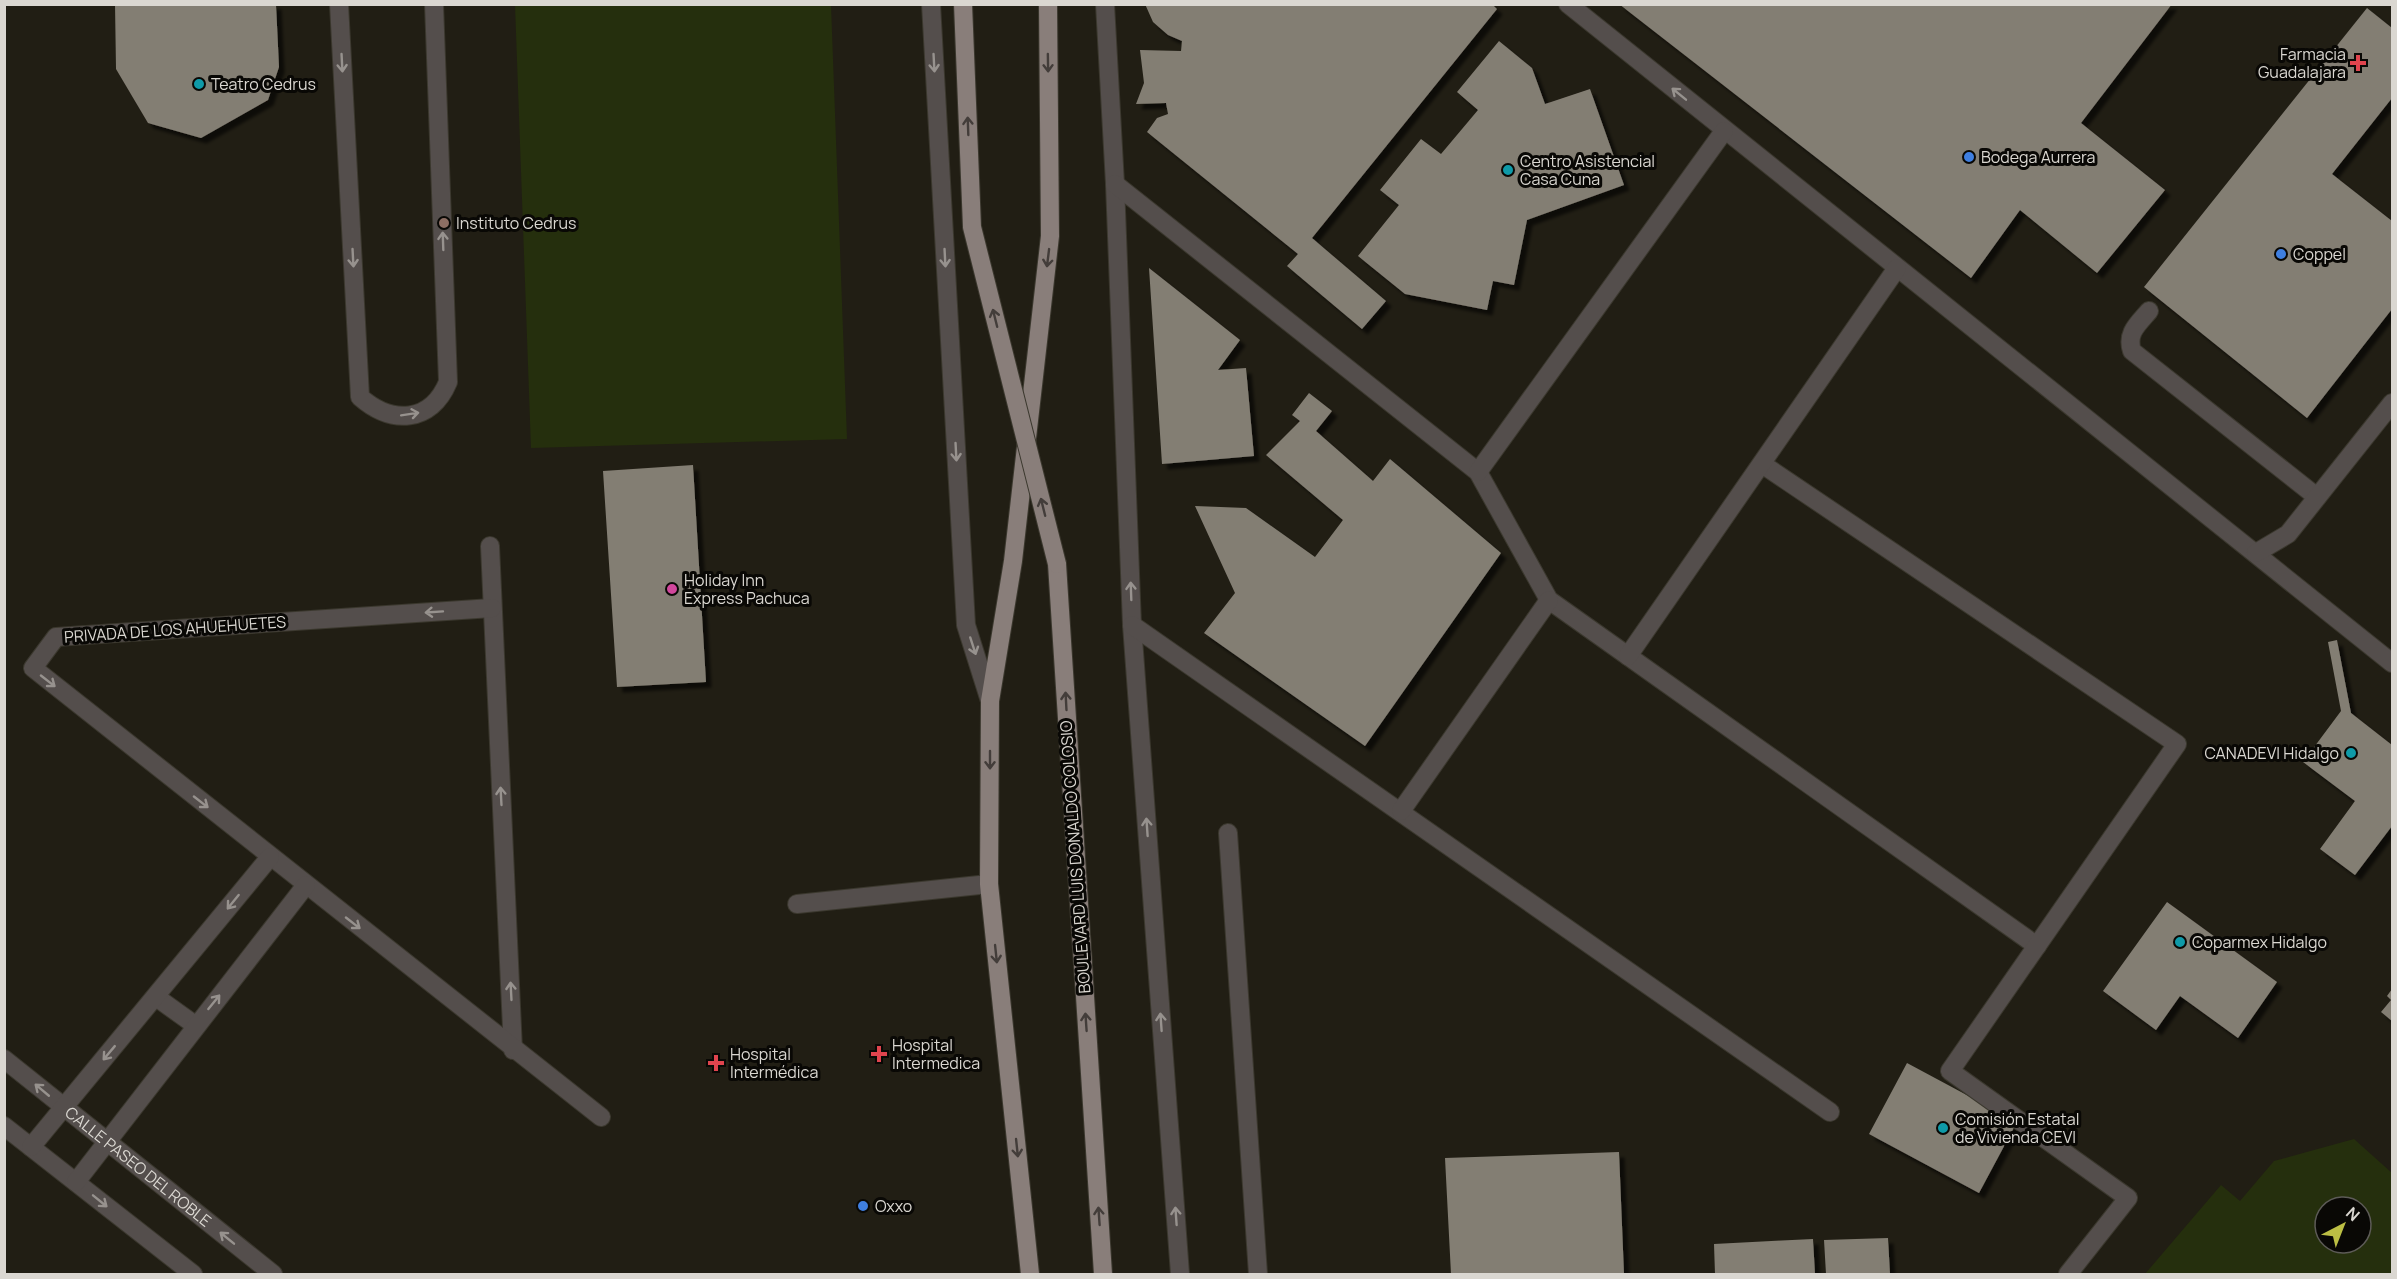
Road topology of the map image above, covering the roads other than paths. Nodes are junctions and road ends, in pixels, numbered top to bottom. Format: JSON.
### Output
{"nodes":[{"id":1,"x":339,"y":4,"type":"edge"},
{"id":2,"x":434,"y":4,"type":"edge"},
{"id":3,"x":931,"y":4,"type":"edge"},
{"id":4,"x":963,"y":4,"type":"edge"},
{"id":5,"x":1048,"y":4,"type":"edge"},
{"id":6,"x":1105,"y":4,"type":"edge"},
{"id":7,"x":1568,"y":4,"type":"edge"},
{"id":8,"x":1724,"y":131,"type":"junction"},
{"id":9,"x":1115,"y":184,"type":"junction"},
{"id":10,"x":1897,"y":268,"type":"junction"},
{"id":11,"x":2149,"y":311,"type":"dead end"},
{"id":12,"x":2392,"y":403,"type":"edge"},
{"id":13,"x":1762,"y":464,"type":"junction"},
{"id":14,"x":1478,"y":472,"type":"junction"},
{"id":15,"x":2317,"y":497,"type":"junction"},
{"id":16,"x":490,"y":546,"type":"dead end"},
{"id":17,"x":2256,"y":553,"type":"junction"},
{"id":18,"x":1549,"y":600,"type":"junction"},
{"id":19,"x":492,"y":608,"type":"junction"},
{"id":20,"x":1132,"y":625,"type":"junction"},
{"id":21,"x":1628,"y":656,"type":"junction"},
{"id":22,"x":2392,"y":663,"type":"edge"},
{"id":23,"x":990,"y":701,"type":"junction"},
{"id":24,"x":1401,"y":811,"type":"junction"},
{"id":25,"x":1228,"y":833,"type":"dead end"},
{"id":26,"x":270,"y":857,"type":"junction"},
{"id":27,"x":989,"y":884,"type":"junction"},
{"id":28,"x":306,"y":885,"type":"junction"},
{"id":29,"x":797,"y":904,"type":"dead end"},
{"id":30,"x":2037,"y":946,"type":"junction"},
{"id":31,"x":156,"y":997,"type":"junction"},
{"id":32,"x":195,"y":1025,"type":"junction"},
{"id":33,"x":513,"y":1050,"type":"junction"},
{"id":34,"x":4,"y":1059,"type":"edge"},
{"id":35,"x":63,"y":1108,"type":"junction"},
{"id":36,"x":1830,"y":1112,"type":"dead end"},
{"id":37,"x":601,"y":1117,"type":"dead end"},
{"id":38,"x":4,"y":1126,"type":"edge"},
{"id":39,"x":106,"y":1142,"type":"junction"},
{"id":40,"x":31,"y":1147,"type":"junction"},
{"id":41,"x":76,"y":1182,"type":"junction"},
{"id":42,"x":192,"y":1275,"type":"edge"},
{"id":43,"x":273,"y":1275,"type":"edge"},
{"id":44,"x":1030,"y":1275,"type":"edge"},
{"id":45,"x":1103,"y":1275,"type":"edge"},
{"id":46,"x":1180,"y":1275,"type":"edge"},
{"id":47,"x":1258,"y":1275,"type":"edge"},
{"id":48,"x":2068,"y":1275,"type":"edge"}],
"edges":[{"from":1,"to":2,"type":"street","one_way":true},
{"from":3,"to":23,"type":"street","one_way":true},
{"from":45,"to":4,"type":"main road","name":"BOULEVARD LUIS DONALDO COLOSIO","one_way":true,"bridge":true},
{"from":5,"to":23,"type":"main road","one_way":true,"bridge":true},
{"from":6,"to":9,"type":"street"},
{"from":8,"to":7,"type":"street","one_way":true},
{"from":8,"to":10,"type":"street"},
{"from":8,"to":14,"type":"street"},
{"from":9,"to":14,"type":"street"},
{"from":20,"to":9,"type":"street","one_way":true},
{"from":10,"to":13,"type":"street"},
{"from":10,"to":17,"type":"street"},
{"from":11,"to":15,"type":"street"},
{"from":12,"to":15,"type":"street"},
{"from":13,"to":21,"type":"street"},
{"from":13,"to":30,"type":"street"},
{"from":14,"to":18,"type":"street"},
{"from":15,"to":17,"type":"street"},
{"from":16,"to":19,"type":"street"},
{"from":17,"to":22,"type":"street"},
{"from":18,"to":21,"type":"street"},
{"from":18,"to":24,"type":"street"},
{"from":19,"to":26,"type":"street","name":"PRIVADA DE LOS AHUEHUETES","one_way":true},
{"from":33,"to":19,"type":"street","one_way":true},
{"from":20,"to":24,"type":"street"},
{"from":46,"to":20,"type":"street","one_way":true},
{"from":21,"to":30,"type":"street"},
{"from":23,"to":27,"type":"main road","one_way":true},
{"from":24,"to":36,"type":"street"},
{"from":25,"to":47,"type":"street"},
{"from":26,"to":28,"type":"street","name":"PRIVADA DE LOS AHUEHUETES"},
{"from":26,"to":31,"type":"street","one_way":true},
{"from":27,"to":29,"type":"street"},
{"from":27,"to":44,"type":"main road","one_way":true},
{"from":32,"to":28,"type":"street","one_way":true},
{"from":28,"to":33,"type":"street","name":"PRIVADA DE LOS AHUEHUETES","one_way":true},
{"from":30,"to":48,"type":"street"},
{"from":31,"to":32,"type":"street"},
{"from":31,"to":35,"type":"street","one_way":true},
{"from":32,"to":39,"type":"street"},
{"from":33,"to":37,"type":"street","name":"PRIVADA DE LOS AHUEHUETES"},
{"from":35,"to":34,"type":"street","name":"CALLE PASEO DEL ROBLE","one_way":true},
{"from":35,"to":39,"type":"street","name":"CALLE PASEO DEL ROBLE"},
{"from":35,"to":40,"type":"street"},
{"from":38,"to":40,"type":"street"},
{"from":39,"to":41,"type":"street"},
{"from":43,"to":39,"type":"street","name":"CALLE PASEO DEL ROBLE","one_way":true},
{"from":40,"to":41,"type":"street"},
{"from":41,"to":42,"type":"street","one_way":true}]}
